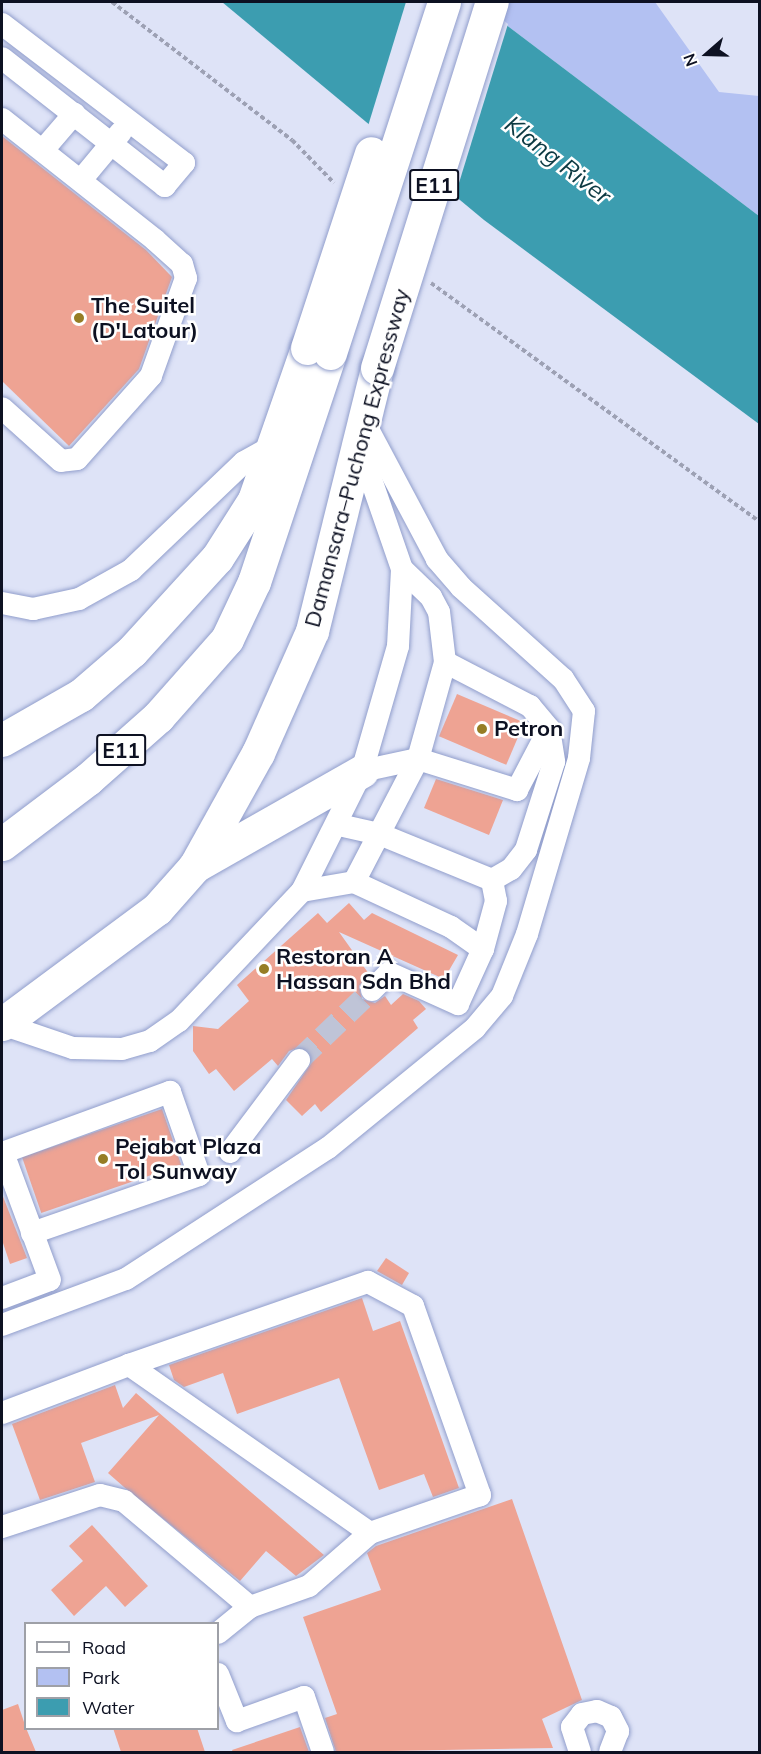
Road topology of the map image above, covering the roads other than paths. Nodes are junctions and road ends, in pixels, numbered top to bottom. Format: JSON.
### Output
{"nodes":[{"id":1,"x":420,"y":2,"type":"edge"},
{"id":2,"x":444,"y":2,"type":"edge"},
{"id":3,"x":492,"y":2,"type":"edge"},
{"id":4,"x":2,"y":24,"type":"edge"},
{"id":5,"x":2,"y":58,"type":"edge"},
{"id":6,"x":74,"y":114,"type":"junction"},
{"id":7,"x":2,"y":119,"type":"edge"},
{"id":8,"x":129,"y":122,"type":"junction"},
{"id":9,"x":111,"y":144,"type":"junction"},
{"id":10,"x":43,"y":150,"type":"junction"},
{"id":11,"x":81,"y":180,"type":"junction"},
{"id":12,"x":319,"y":350,"type":"junction"},
{"id":13,"x":2,"y":408,"type":"edge"},
{"id":14,"x":361,"y":430,"type":"junction"},
{"id":15,"x":276,"y":444,"type":"junction"},
{"id":16,"x":402,"y":569,"type":"junction"},
{"id":17,"x":2,"y":603,"type":"edge"},
{"id":18,"x":445,"y":662,"type":"junction"},
{"id":19,"x":549,"y":729,"type":"junction"},
{"id":20,"x":2,"y":740,"type":"edge"},
{"id":21,"x":418,"y":759,"type":"junction"},
{"id":22,"x":363,"y":771,"type":"junction"},
{"id":23,"x":339,"y":825,"type":"junction"},
{"id":24,"x":379,"y":834,"type":"junction"},
{"id":25,"x":2,"y":844,"type":"edge"},
{"id":26,"x":195,"y":866,"type":"junction"},
{"id":27,"x":492,"y":880,"type":"junction"},
{"id":28,"x":354,"y":882,"type":"junction"},
{"id":29,"x":302,"y":891,"type":"junction"},
{"id":30,"x":483,"y":949,"type":"junction"},
{"id":31,"x":372,"y":990,"type":"tunnel mouth"},
{"id":32,"x":2,"y":1024,"type":"edge"},
{"id":33,"x":300,"y":1060,"type":"tunnel mouth"},
{"id":34,"x":230,"y":1152,"type":"dead end"},
{"id":35,"x":2,"y":1153,"type":"edge"},
{"id":36,"x":33,"y":1233,"type":"junction"},
{"id":37,"x":2,"y":1298,"type":"edge"},
{"id":38,"x":2,"y":1325,"type":"edge"},
{"id":39,"x":129,"y":1365,"type":"junction"},
{"id":40,"x":2,"y":1413,"type":"edge"},
{"id":41,"x":2,"y":1527,"type":"edge"},
{"id":42,"x":370,"y":1533,"type":"junction"},
{"id":43,"x":250,"y":1607,"type":"junction"},
{"id":44,"x":219,"y":1632,"type":"edge"},
{"id":45,"x":219,"y":1676,"type":"edge"},
{"id":46,"x":323,"y":1752,"type":"edge"},
{"id":47,"x":580,"y":1752,"type":"edge"},
{"id":48,"x":610,"y":1752,"type":"edge"}],
"edges":[{"from":1,"to":12,"type":"highway","number":"E11","bridge":true},
{"from":2,"to":12,"type":"highway","number":"E11","bridge":true},
{"from":3,"to":14,"type":"highway","name":"Damansara–Puchong Expressway","number":"E11","bridge":true},
{"from":4,"to":8,"type":"street"},
{"from":5,"to":6,"type":"street"},
{"from":6,"to":9,"type":"street"},
{"from":6,"to":10,"type":"street"},
{"from":7,"to":10,"type":"street"},
{"from":8,"to":9,"type":"street"},
{"from":8,"to":9,"type":"street"},
{"from":9,"to":11,"type":"street"},
{"from":10,"to":11,"type":"street"},
{"from":11,"to":13,"type":"street"},
{"from":12,"to":15,"type":"highway","number":"E11"},
{"from":12,"to":25,"type":"highway","number":"E11"},
{"from":14,"to":16,"type":"street"},
{"from":14,"to":26,"type":"highway","name":"Damansara–Puchong Expressway","number":"E11"},
{"from":14,"to":38,"type":"street"},
{"from":15,"to":17,"type":"street"},
{"from":15,"to":20,"type":"highway","number":"E11"},
{"from":16,"to":18,"type":"street"},
{"from":16,"to":22,"type":"street"},
{"from":18,"to":19,"type":"street"},
{"from":18,"to":21,"type":"street"},
{"from":19,"to":21,"type":"street"},
{"from":19,"to":27,"type":"street"},
{"from":21,"to":22,"type":"street"},
{"from":21,"to":24,"type":"street"},
{"from":22,"to":23,"type":"street"},
{"from":22,"to":26,"type":"highway"},
{"from":23,"to":24,"type":"street"},
{"from":23,"to":29,"type":"street"},
{"from":24,"to":27,"type":"street"},
{"from":24,"to":28,"type":"street"},
{"from":26,"to":32,"type":"highway","name":"Damansara–Puchong Expressway","number":"E11"},
{"from":27,"to":30,"type":"street"},
{"from":28,"to":29,"type":"street"},
{"from":28,"to":30,"type":"street"},
{"from":29,"to":32,"type":"street"},
{"from":30,"to":31,"type":"street"},
{"from":33,"to":34,"type":"street"},
{"from":35,"to":36,"type":"street"},
{"from":35,"to":36,"type":"street"},
{"from":36,"to":37,"type":"street"},
{"from":39,"to":40,"type":"street"},
{"from":39,"to":42,"type":"street"},
{"from":39,"to":42,"type":"street"},
{"from":41,"to":43,"type":"street"},
{"from":42,"to":43,"type":"street"},
{"from":43,"to":44,"type":"street"},
{"from":45,"to":46,"type":"street"},
{"from":47,"to":48,"type":"street"}]}
